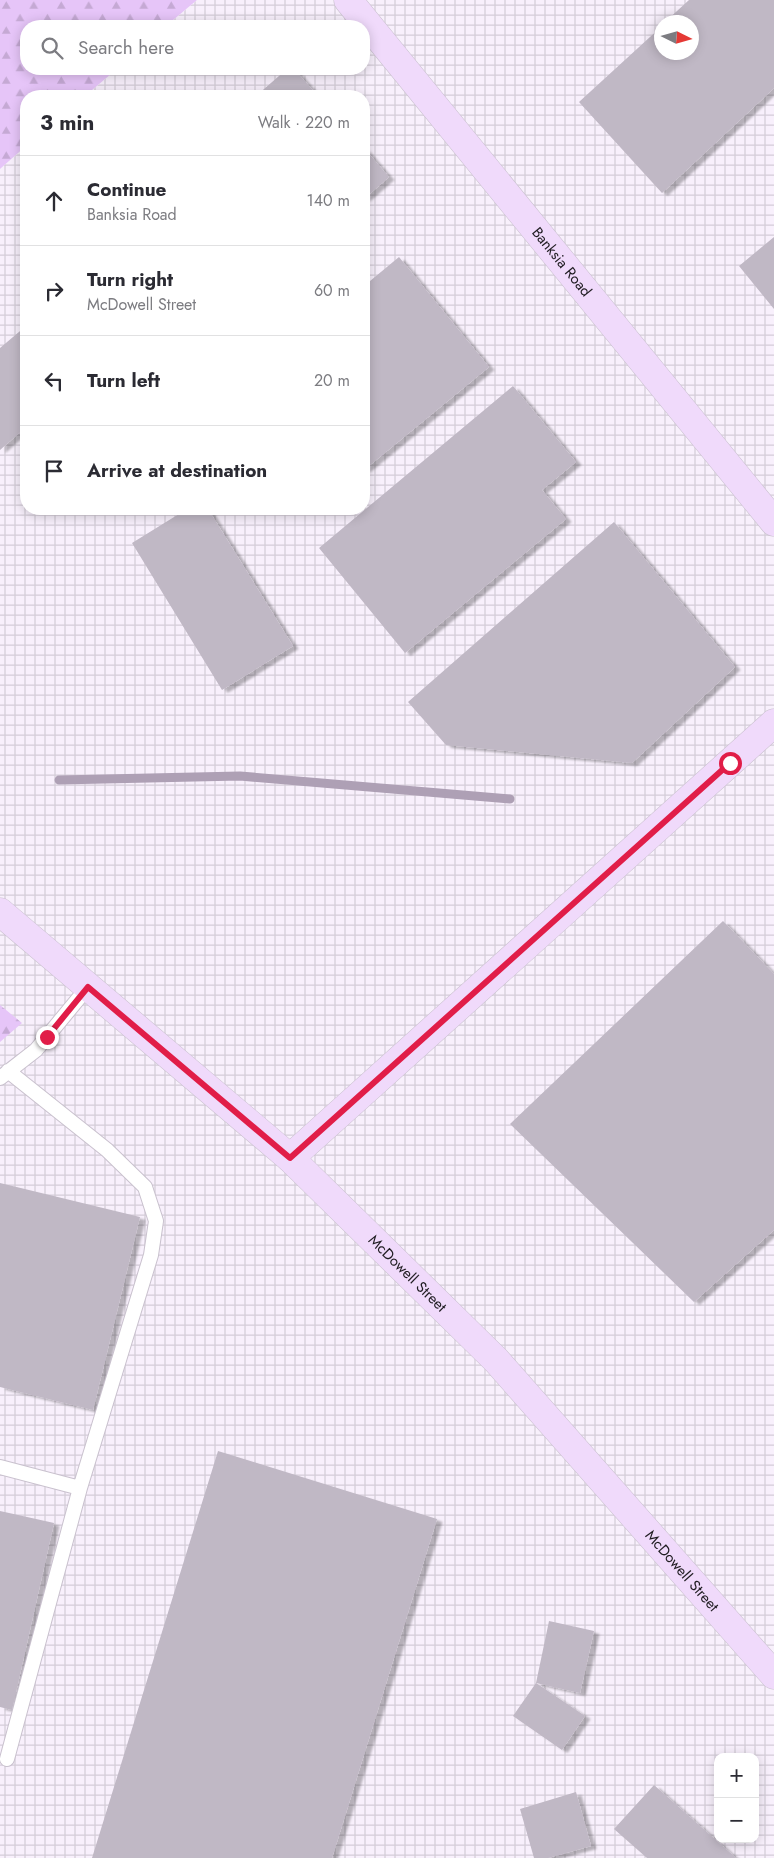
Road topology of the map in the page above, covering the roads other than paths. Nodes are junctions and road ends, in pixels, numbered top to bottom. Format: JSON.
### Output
{"nodes":[{"id":1,"x":348,"y":0,"type":"edge"},
{"id":2,"x":364,"y":20,"type":"edge"},
{"id":3,"x":370,"y":27,"type":"edge"},
{"id":4,"x":774,"y":522,"type":"edge"},
{"id":5,"x":774,"y":723,"type":"edge"},
{"id":6,"x":0,"y":912,"type":"edge"},
{"id":7,"x":88,"y":987,"type":"junction"},
{"id":8,"x":4,"y":1075,"type":"edge"},
{"id":9,"x":290,"y":1158,"type":"junction"},
{"id":10,"x":0,"y":1467,"type":"edge"},
{"id":11,"x":80,"y":1488,"type":"junction"},
{"id":12,"x":774,"y":1676,"type":"edge"},
{"id":13,"x":7,"y":1759,"type":"dead end"}],
"edges":[{"from":1,"to":2,"type":"street","name":"Banksia Road"},
{"from":3,"to":4,"type":"street","name":"Banksia Road"},
{"from":5,"to":9,"type":"street"},
{"from":6,"to":7,"type":"street","name":"McDowell Street"},
{"from":7,"to":8,"type":"lane"},
{"from":7,"to":9,"type":"street","name":"McDowell Street"},
{"from":8,"to":11,"type":"lane"},
{"from":9,"to":12,"type":"street","name":"McDowell Street"},
{"from":10,"to":11,"type":"lane"},
{"from":11,"to":13,"type":"lane"}]}
